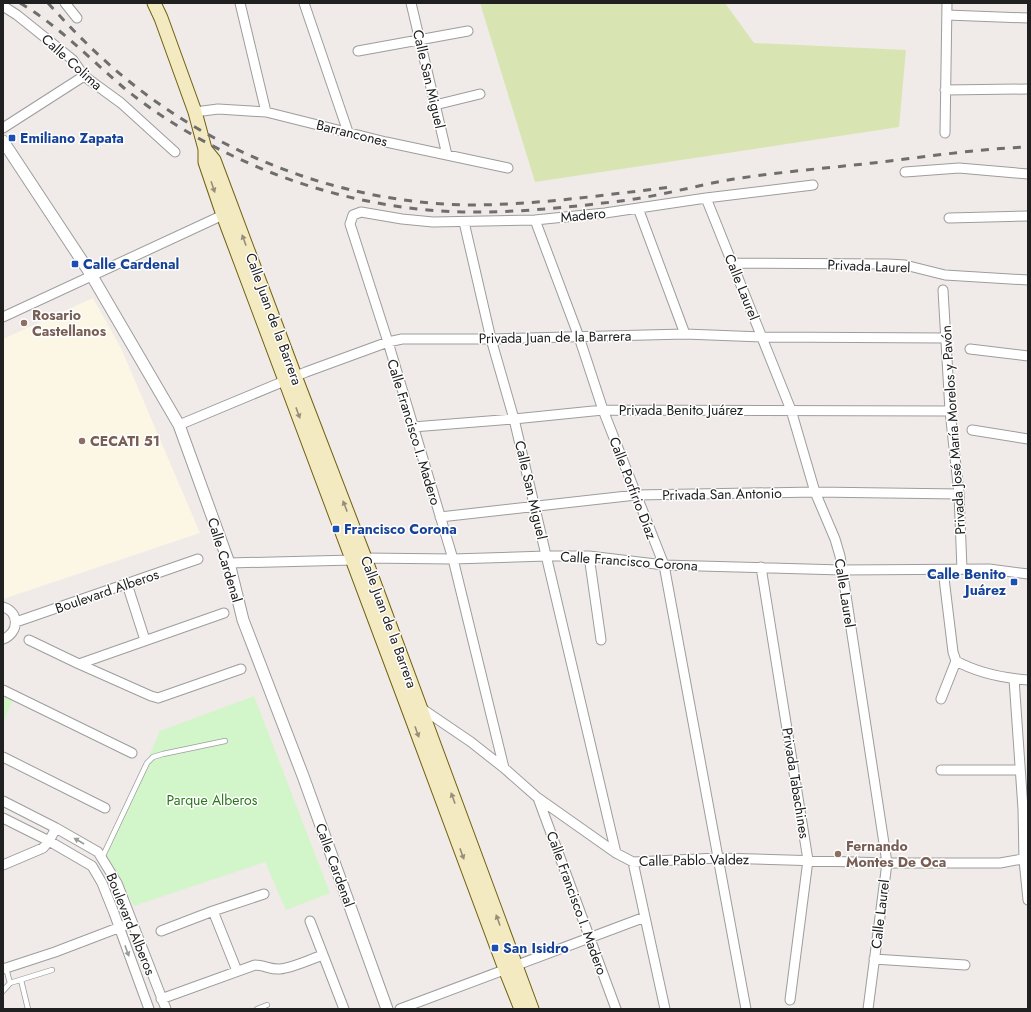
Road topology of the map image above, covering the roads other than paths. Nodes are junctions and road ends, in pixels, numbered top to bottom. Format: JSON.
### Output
{"nodes":[{"id":1,"x":65,"y":3,"type":"edge"},
{"id":2,"x":154,"y":3,"type":"edge"},
{"id":3,"x":240,"y":3,"type":"edge"},
{"id":4,"x":304,"y":3,"type":"edge"},
{"id":5,"x":411,"y":3,"type":"edge"},
{"id":6,"x":947,"y":3,"type":"edge"},
{"id":7,"x":3,"y":6,"type":"edge"},
{"id":8,"x":947,"y":15,"type":"junction"},
{"id":9,"x":77,"y":18,"type":"dead end"},
{"id":10,"x":1028,"y":18,"type":"edge"},
{"id":11,"x":468,"y":30,"type":"dead end"},
{"id":12,"x":419,"y":39,"type":"junction"},
{"id":13,"x":358,"y":51,"type":"dead end"},
{"id":14,"x":84,"y":76,"type":"junction"},
{"id":15,"x":1028,"y":89,"type":"edge"},
{"id":16,"x":946,"y":90,"type":"junction"},
{"id":17,"x":480,"y":94,"type":"dead end"},
{"id":18,"x":435,"y":105,"type":"junction"},
{"id":19,"x":195,"y":112,"type":"junction"},
{"id":20,"x":266,"y":112,"type":"junction"},
{"id":21,"x":3,"y":128,"type":"edge"},
{"id":22,"x":348,"y":132,"type":"junction"},
{"id":23,"x":945,"y":133,"type":"dead end"},
{"id":24,"x":3,"y":141,"type":"edge"},
{"id":25,"x":205,"y":149,"type":"junction"},
{"id":26,"x":175,"y":152,"type":"dead end"},
{"id":27,"x":447,"y":155,"type":"junction"},
{"id":28,"x":508,"y":168,"type":"dead end"},
{"id":29,"x":906,"y":172,"type":"dead end"},
{"id":30,"x":1028,"y":174,"type":"edge"},
{"id":31,"x":813,"y":185,"type":"dead end"},
{"id":32,"x":706,"y":198,"type":"junction"},
{"id":33,"x":638,"y":208,"type":"junction"},
{"id":34,"x":223,"y":214,"type":"junction"},
{"id":35,"x":354,"y":214,"type":"joint"},
{"id":36,"x":1028,"y":216,"type":"edge"},
{"id":37,"x":949,"y":218,"type":"dead end"},
{"id":38,"x":535,"y":220,"type":"junction"},
{"id":39,"x":464,"y":222,"type":"junction"},
{"id":40,"x":732,"y":264,"type":"junction"},
{"id":41,"x":92,"y":276,"type":"junction"},
{"id":42,"x":1028,"y":280,"type":"edge"},
{"id":43,"x":943,"y":290,"type":"dead end"},
{"id":44,"x":3,"y":317,"type":"edge"},
{"id":45,"x":685,"y":334,"type":"junction"},
{"id":46,"x":579,"y":337,"type":"junction"},
{"id":47,"x":762,"y":337,"type":"junction"},
{"id":48,"x":946,"y":338,"type":"junction"},
{"id":49,"x":492,"y":339,"type":"junction"},
{"id":50,"x":388,"y":342,"type":"junction"},
{"id":51,"x":970,"y":349,"type":"dead end"},
{"id":52,"x":1028,"y":356,"type":"edge"},
{"id":53,"x":290,"y":378,"type":"junction"},
{"id":54,"x":603,"y":410,"type":"junction"},
{"id":55,"x":791,"y":410,"type":"junction"},
{"id":56,"x":950,"y":411,"type":"junction"},
{"id":57,"x":514,"y":419,"type":"junction"},
{"id":58,"x":179,"y":425,"type":"junction"},
{"id":59,"x":413,"y":428,"type":"junction"},
{"id":60,"x":972,"y":430,"type":"dead end"},
{"id":61,"x":1028,"y":439,"type":"edge"},
{"id":62,"x":815,"y":492,"type":"junction"},
{"id":63,"x":959,"y":494,"type":"junction"},
{"id":64,"x":636,"y":495,"type":"junction"},
{"id":65,"x":535,"y":506,"type":"junction"},
{"id":66,"x":440,"y":517,"type":"junction"},
{"id":67,"x":547,"y":556,"type":"junction"},
{"id":68,"x":589,"y":556,"type":"junction"},
{"id":69,"x":198,"y":559,"type":"dead end"},
{"id":70,"x":359,"y":559,"type":"junction"},
{"id":71,"x":453,"y":559,"type":"junction"},
{"id":72,"x":229,"y":563,"type":"junction"},
{"id":73,"x":664,"y":565,"type":"junction"},
{"id":74,"x":761,"y":567,"type":"junction"},
{"id":75,"x":962,"y":569,"type":"junction"},
{"id":76,"x":842,"y":570,"type":"junction"},
{"id":77,"x":943,"y":570,"type":"junction"},
{"id":78,"x":1028,"y":574,"type":"edge"},
{"id":79,"x":127,"y":584,"type":"junction"},
{"id":80,"x":3,"y":607,"type":"edge"},
{"id":81,"x":224,"y":613,"type":"dead end"},
{"id":82,"x":16,"y":622,"type":"junction"},
{"id":83,"x":3,"y":639,"type":"edge"},
{"id":84,"x":29,"y":640,"type":"dead end"},
{"id":85,"x":146,"y":640,"type":"junction"},
{"id":86,"x":601,"y":640,"type":"dead end"},
{"id":87,"x":956,"y":661,"type":"junction"},
{"id":88,"x":79,"y":664,"type":"junction"},
{"id":89,"x":241,"y":669,"type":"dead end"},
{"id":90,"x":1014,"y":679,"type":"junction"},
{"id":91,"x":1028,"y":680,"type":"edge"},
{"id":92,"x":3,"y":690,"type":"edge"},
{"id":93,"x":941,"y":699,"type":"dead end"},
{"id":94,"x":415,"y":709,"type":"junction"},
{"id":95,"x":225,"y":741,"type":"dead end"},
{"id":96,"x":132,"y":754,"type":"dead end"},
{"id":97,"x":3,"y":758,"type":"edge"},
{"id":98,"x":504,"y":768,"type":"junction"},
{"id":99,"x":941,"y":770,"type":"dead end"},
{"id":100,"x":1019,"y":770,"type":"junction"},
{"id":101,"x":538,"y":798,"type":"junction"},
{"id":102,"x":3,"y":801,"type":"edge"},
{"id":103,"x":105,"y":808,"type":"dead end"},
{"id":104,"x":3,"y":818,"type":"edge"},
{"id":105,"x":56,"y":828,"type":"junction"},
{"id":106,"x":49,"y":841,"type":"junction"},
{"id":107,"x":616,"y":853,"type":"junction"},
{"id":108,"x":102,"y":858,"type":"junction"},
{"id":109,"x":718,"y":858,"type":"junction"},
{"id":110,"x":1026,"y":859,"type":"edge"},
{"id":111,"x":808,"y":860,"type":"junction"},
{"id":112,"x":633,"y":862,"type":"junction"},
{"id":113,"x":886,"y":863,"type":"junction"},
{"id":114,"x":3,"y":865,"type":"edge"},
{"id":115,"x":264,"y":894,"type":"dead end"},
{"id":116,"x":1028,"y":900,"type":"edge"},
{"id":117,"x":213,"y":911,"type":"junction"},
{"id":118,"x":645,"y":918,"type":"junction"},
{"id":119,"x":310,"y":921,"type":"dead end"},
{"id":120,"x":131,"y":923,"type":"junction"},
{"id":121,"x":119,"y":927,"type":"junction"},
{"id":122,"x":161,"y":932,"type":"dead end"},
{"id":123,"x":590,"y":938,"type":"junction"},
{"id":124,"x":323,"y":955,"type":"junction"},
{"id":125,"x":874,"y":959,"type":"junction"},
{"id":126,"x":965,"y":965,"type":"dead end"},
{"id":127,"x":5,"y":968,"type":"edge"},
{"id":128,"x":510,"y":968,"type":"junction"},
{"id":129,"x":52,"y":970,"type":"dead end"},
{"id":130,"x":237,"y":971,"type":"junction"},
{"id":131,"x":21,"y":980,"type":"junction"},
{"id":132,"x":10,"y":983,"type":"junction"},
{"id":133,"x":3,"y":992,"type":"edge"},
{"id":134,"x":162,"y":999,"type":"junction"},
{"id":135,"x":790,"y":1000,"type":"dead end"},
{"id":136,"x":267,"y":1005,"type":"dead end"},
{"id":137,"x":28,"y":1009,"type":"edge"},
{"id":138,"x":149,"y":1009,"type":"edge"},
{"id":139,"x":166,"y":1009,"type":"edge"},
{"id":140,"x":256,"y":1009,"type":"edge"},
{"id":141,"x":344,"y":1009,"type":"edge"},
{"id":142,"x":387,"y":1009,"type":"edge"},
{"id":143,"x":400,"y":1009,"type":"edge"},
{"id":144,"x":521,"y":1009,"type":"edge"},
{"id":145,"x":532,"y":1009,"type":"edge"},
{"id":146,"x":616,"y":1009,"type":"edge"},
{"id":147,"x":665,"y":1009,"type":"edge"},
{"id":148,"x":746,"y":1009,"type":"edge"},
{"id":149,"x":868,"y":1009,"type":"edge"}],
"edges":[{"from":1,"to":9,"type":"street"},
{"from":2,"to":19,"type":"main road","name":"Calle Juan de la Barrera"},
{"from":3,"to":20,"type":"street"},
{"from":4,"to":22,"type":"street"},
{"from":5,"to":12,"type":"street","name":"Calle San Miguel"},
{"from":6,"to":8,"type":"street"},
{"from":7,"to":14,"type":"street","name":"Calle Colima"},
{"from":8,"to":10,"type":"street"},
{"from":8,"to":16,"type":"street"},
{"from":11,"to":12,"type":"street"},
{"from":12,"to":13,"type":"street"},
{"from":12,"to":18,"type":"street","name":"Calle San Miguel"},
{"from":14,"to":21,"type":"street"},
{"from":14,"to":26,"type":"street","name":"Calle Colima"},
{"from":15,"to":16,"type":"street"},
{"from":16,"to":23,"type":"street"},
{"from":17,"to":18,"type":"street"},
{"from":18,"to":27,"type":"street","name":"Calle San Miguel"},
{"from":19,"to":20,"type":"street","name":"Barrancones"},
{"from":19,"to":25,"type":"main road","name":"Calle Juan de la Barrera"},
{"from":20,"to":22,"type":"street","name":"Barrancones"},
{"from":22,"to":27,"type":"street","name":"Barrancones"},
{"from":24,"to":41,"type":"street","name":"Calle Cardenal"},
{"from":25,"to":34,"type":"main road","name":"Calle Juan de la Barrera","one_way":true},
{"from":53,"to":25,"type":"main road","name":"Calle Juan de la Barrera","one_way":true},
{"from":27,"to":28,"type":"street","name":"Barrancones"},
{"from":29,"to":30,"type":"street"},
{"from":31,"to":32,"type":"street","name":"Madero"},
{"from":32,"to":33,"type":"street","name":"Madero"},
{"from":32,"to":40,"type":"street","name":"Calle Laurel"},
{"from":33,"to":38,"type":"street","name":"Madero"},
{"from":33,"to":45,"type":"street"},
{"from":34,"to":41,"type":"street"},
{"from":34,"to":53,"type":"main road","name":"Calle Juan de la Barrera"},
{"from":35,"to":39,"type":"street","name":"Madero"},
{"from":35,"to":50,"type":"street","name":"Calle Francisco I. Madero"},
{"from":36,"to":37,"type":"street"},
{"from":38,"to":39,"type":"street","name":"Madero"},
{"from":38,"to":46,"type":"street","name":"Calle Porfirio Díaz"},
{"from":39,"to":49,"type":"street","name":"Calle San Miguel"},
{"from":40,"to":42,"type":"street","name":"Privada Laurel"},
{"from":40,"to":47,"type":"street","name":"Calle Laurel"},
{"from":41,"to":44,"type":"street"},
{"from":41,"to":58,"type":"street","name":"Calle Cardenal"},
{"from":43,"to":48,"type":"street","name":"Privada José María Morelos y Pavón"},
{"from":45,"to":46,"type":"street","name":"Privada Juan de la Barrera"},
{"from":45,"to":47,"type":"street","name":"Privada Juan de la Barrera"},
{"from":46,"to":49,"type":"street","name":"Privada Juan de la Barrera"},
{"from":46,"to":54,"type":"street","name":"Calle Porfirio Díaz"},
{"from":47,"to":48,"type":"street","name":"Privada Juan de la Barrera"},
{"from":47,"to":55,"type":"street","name":"Calle Laurel"},
{"from":48,"to":56,"type":"street","name":"Privada José María Morelos y Pavón"},
{"from":49,"to":50,"type":"street","name":"Privada Juan de la Barrera"},
{"from":49,"to":57,"type":"street","name":"Calle San Miguel"},
{"from":50,"to":53,"type":"street","name":"Privada Juan de la Barrera"},
{"from":50,"to":59,"type":"street","name":"Calle Francisco I. Madero"},
{"from":51,"to":52,"type":"street"},
{"from":53,"to":58,"type":"street","name":"Privada Juan de la Barrera"},
{"from":53,"to":70,"type":"main road","name":"Calle Juan de la Barrera"},
{"from":54,"to":55,"type":"street","name":"Privada Benito Juárez"},
{"from":54,"to":57,"type":"street","name":"Privada Benito Juárez"},
{"from":54,"to":64,"type":"street","name":"Calle Porfirio Díaz"},
{"from":55,"to":56,"type":"street","name":"Privada Benito Juárez"},
{"from":55,"to":62,"type":"street","name":"Calle Laurel"},
{"from":56,"to":63,"type":"street","name":"Privada José María Morelos y Pavón"},
{"from":57,"to":59,"type":"street","name":"Privada Benito Juárez"},
{"from":57,"to":65,"type":"street","name":"Calle San Miguel"},
{"from":58,"to":72,"type":"street","name":"Calle Cardenal"},
{"from":59,"to":66,"type":"street","name":"Calle Francisco I. Madero"},
{"from":60,"to":61,"type":"street"},
{"from":62,"to":63,"type":"street","name":"Privada San Antonio"},
{"from":62,"to":64,"type":"street","name":"Privada San Antonio"},
{"from":62,"to":76,"type":"street","name":"Calle Laurel"},
{"from":63,"to":75,"type":"street","name":"Privada José María Morelos y Pavón"},
{"from":64,"to":65,"type":"street","name":"Privada San Antonio"},
{"from":64,"to":73,"type":"street","name":"Calle Porfirio Díaz"},
{"from":65,"to":66,"type":"street","name":"Privada San Antonio"},
{"from":65,"to":67,"type":"street","name":"Calle San Miguel"},
{"from":66,"to":71,"type":"street","name":"Calle Francisco I. Madero"},
{"from":67,"to":68,"type":"street","name":"Calle Francisco Corona"},
{"from":67,"to":71,"type":"street","name":"Calle Francisco Corona"},
{"from":67,"to":107,"type":"street","name":"Calle San Miguel"},
{"from":68,"to":73,"type":"street","name":"Calle Francisco Corona"},
{"from":68,"to":86,"type":"street"},
{"from":69,"to":79,"type":"street","name":"Boulevard Alberos"},
{"from":70,"to":71,"type":"street","name":"Calle Francisco Corona"},
{"from":70,"to":72,"type":"street","name":"Calle Francisco Corona"},
{"from":70,"to":94,"type":"main road","name":"Calle Juan de la Barrera"},
{"from":71,"to":98,"type":"street","name":"Calle Francisco I. Madero"},
{"from":72,"to":142,"type":"street","name":"Calle Cardenal"},
{"from":73,"to":74,"type":"street","name":"Calle Francisco Corona"},
{"from":73,"to":109,"type":"street","name":"Calle Porfirio Díaz"},
{"from":74,"to":76,"type":"street","name":"Calle Francisco Corona"},
{"from":74,"to":111,"type":"street","name":"Privada Tabachines"},
{"from":75,"to":77,"type":"street","name":"Calle Francisco Corona"},
{"from":75,"to":78,"type":"street","name":"Calle Francisco Corona"},
{"from":76,"to":77,"type":"street","name":"Calle Francisco Corona"},
{"from":76,"to":113,"type":"street","name":"Calle Laurel"},
{"from":77,"to":87,"type":"street"},
{"from":79,"to":82,"type":"street","name":"Boulevard Alberos"},
{"from":79,"to":85,"type":"street"},
{"from":80,"to":82,"type":"street"},
{"from":81,"to":85,"type":"street"},
{"from":82,"to":83,"type":"street"},
{"from":84,"to":88,"type":"street"},
{"from":85,"to":88,"type":"street"},
{"from":87,"to":90,"type":"street"},
{"from":87,"to":93,"type":"street"},
{"from":88,"to":89,"type":"street"},
{"from":90,"to":91,"type":"street"},
{"from":90,"to":100,"type":"street"},
{"from":92,"to":96,"type":"street"},
{"from":94,"to":98,"type":"street","name":"Calle Pablo Valdez"},
{"from":94,"to":128,"type":"main road","name":"Calle Juan de la Barrera"},
{"from":95,"to":108,"type":"lane"},
{"from":97,"to":103,"type":"street"},
{"from":98,"to":101,"type":"street","name":"Calle Pablo Valdez"},
{"from":99,"to":100,"type":"street"},
{"from":100,"to":110,"type":"street"},
{"from":101,"to":107,"type":"street","name":"Calle Pablo Valdez"},
{"from":101,"to":123,"type":"street","name":"Calle Francisco I. Madero"},
{"from":102,"to":105,"type":"street","name":"Boulevard Alberos"},
{"from":104,"to":106,"type":"street","name":"Boulevard Alberos"},
{"from":105,"to":106,"type":"street"},
{"from":108,"to":105,"type":"street","name":"Boulevard Alberos","one_way":true},
{"from":106,"to":114,"type":"street"},
{"from":106,"to":121,"type":"street","name":"Boulevard Alberos"},
{"from":107,"to":112,"type":"street","name":"Calle Pablo Valdez"},
{"from":108,"to":120,"type":"street","name":"Boulevard Alberos"},
{"from":109,"to":111,"type":"street","name":"Calle Pablo Valdez"},
{"from":109,"to":112,"type":"street","name":"Calle Pablo Valdez"},
{"from":109,"to":148,"type":"street","name":"Calle Porfirio Díaz"},
{"from":110,"to":113,"type":"street","name":"Calle Pablo Valdez"},
{"from":110,"to":116,"type":"street"},
{"from":111,"to":113,"type":"street","name":"Calle Pablo Valdez"},
{"from":111,"to":135,"type":"street","name":"Privada Tabachines"},
{"from":112,"to":118,"type":"street"},
{"from":113,"to":125,"type":"street","name":"Calle Laurel"},
{"from":115,"to":117,"type":"street"},
{"from":117,"to":122,"type":"street"},
{"from":117,"to":130,"type":"street"},
{"from":118,"to":123,"type":"street"},
{"from":118,"to":147,"type":"street"},
{"from":119,"to":124,"type":"street"},
{"from":120,"to":121,"type":"street"},
{"from":120,"to":134,"type":"street","name":"Boulevard Alberos"},
{"from":121,"to":127,"type":"street"},
{"from":121,"to":138,"type":"street","name":"Boulevard Alberos","one_way":true},
{"from":123,"to":128,"type":"street"},
{"from":123,"to":146,"type":"street","name":"Calle Francisco I. Madero"},
{"from":124,"to":130,"type":"street"},
{"from":124,"to":141,"type":"street"},
{"from":125,"to":126,"type":"street"},
{"from":125,"to":149,"type":"street","name":"Calle Laurel"},
{"from":127,"to":132,"type":"lane"},
{"from":128,"to":143,"type":"street"},
{"from":128,"to":144,"type":"main road","name":"Calle Juan de la Barrera"},
{"from":128,"to":145,"type":"main road","name":"Calle Juan de la Barrera"},
{"from":129,"to":131,"type":"lane"},
{"from":130,"to":134,"type":"street"},
{"from":131,"to":132,"type":"lane"},
{"from":131,"to":137,"type":"lane"},
{"from":132,"to":133,"type":"lane"},
{"from":134,"to":139,"type":"street","name":"Boulevard Alberos"},
{"from":136,"to":140,"type":"lane"}]}
